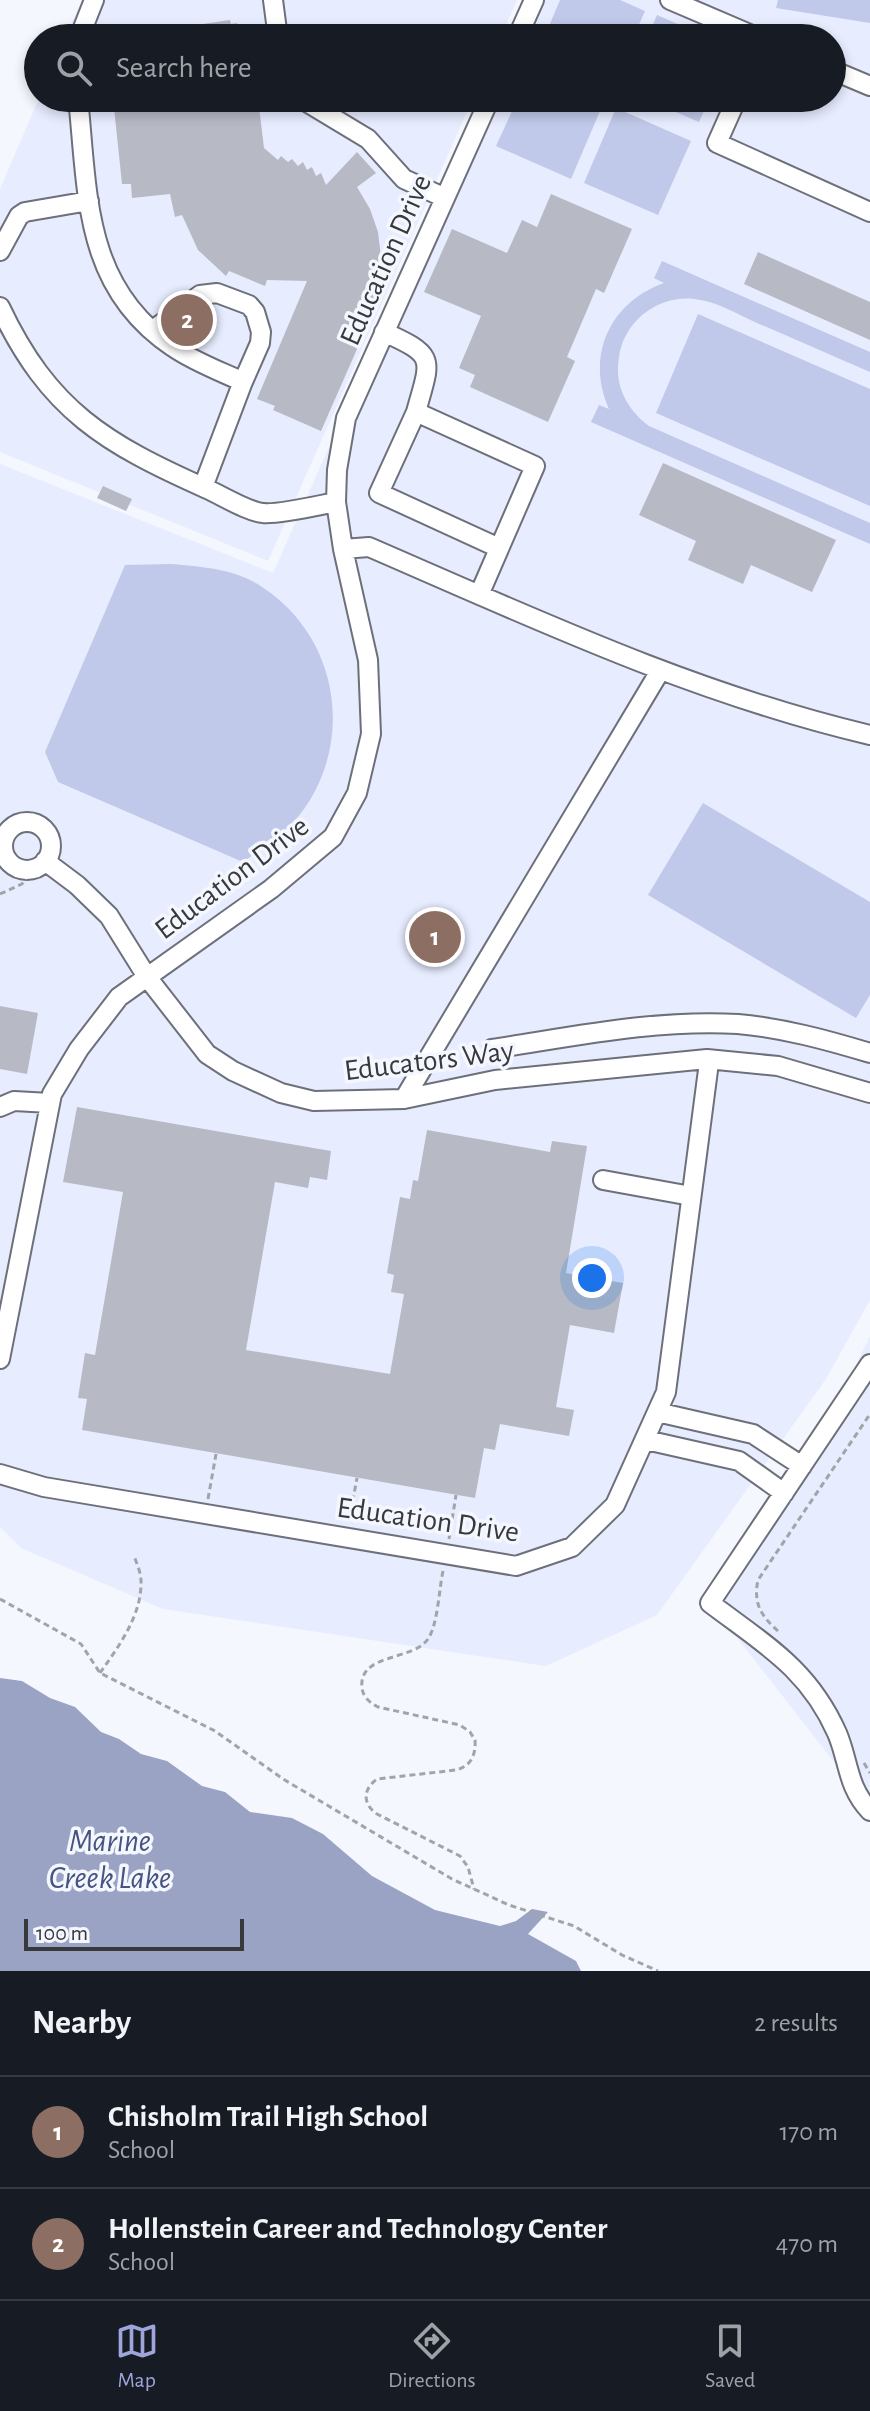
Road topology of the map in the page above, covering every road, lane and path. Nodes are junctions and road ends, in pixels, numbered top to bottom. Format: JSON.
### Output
{"nodes":[{"id":1,"x":94,"y":0,"type":"edge"},
{"id":2,"x":273,"y":0,"type":"edge"},
{"id":3,"x":534,"y":0,"type":"edge"},
{"id":4,"x":670,"y":0,"type":"edge"},
{"id":5,"x":85,"y":24,"type":"edge"},
{"id":6,"x":276,"y":24,"type":"edge"},
{"id":7,"x":523,"y":24,"type":"edge"},
{"id":8,"x":726,"y":24,"type":"edge"},
{"id":9,"x":846,"y":76,"type":"edge"},
{"id":10,"x":870,"y":86,"type":"edge"},
{"id":11,"x":79,"y":112,"type":"edge"},
{"id":12,"x":323,"y":112,"type":"edge"},
{"id":13,"x":484,"y":112,"type":"edge"},
{"id":14,"x":731,"y":112,"type":"edge"},
{"id":15,"x":445,"y":198,"type":"junction"},
{"id":16,"x":89,"y":201,"type":"junction"},
{"id":17,"x":870,"y":212,"type":"edge"},
{"id":18,"x":0,"y":251,"type":"edge"},
{"id":19,"x":0,"y":307,"type":"edge"},
{"id":20,"x":153,"y":330,"type":"junction"},
{"id":21,"x":384,"y":332,"type":"junction"},
{"id":22,"x":242,"y":384,"type":"junction"},
{"id":23,"x":416,"y":412,"type":"junction"},
{"id":24,"x":203,"y":487,"type":"junction"},
{"id":25,"x":336,"y":502,"type":"junction"},
{"id":26,"x":499,"y":548,"type":"junction"},
{"id":27,"x":343,"y":549,"type":"junction"},
{"id":28,"x":479,"y":595,"type":"junction"},
{"id":29,"x":660,"y":671,"type":"junction"},
{"id":30,"x":870,"y":735,"type":"edge"},
{"id":31,"x":38,"y":866,"type":"joint"},
{"id":32,"x":0,"y":894,"type":"edge"},
{"id":33,"x":147,"y":977,"type":"junction"},
{"id":34,"x":492,"y":1049,"type":"dead end"},
{"id":35,"x":870,"y":1053,"type":"edge"},
{"id":36,"x":707,"y":1059,"type":"junction"},
{"id":37,"x":870,"y":1093,"type":"edge"},
{"id":38,"x":404,"y":1099,"type":"junction"},
{"id":39,"x":50,"y":1103,"type":"junction"},
{"id":40,"x":0,"y":1107,"type":"edge"},
{"id":41,"x":603,"y":1180,"type":"dead end"},
{"id":42,"x":691,"y":1196,"type":"junction"},
{"id":43,"x":0,"y":1359,"type":"edge"},
{"id":44,"x":870,"y":1364,"type":"edge"},
{"id":45,"x":657,"y":1412,"type":"junction"},
{"id":46,"x":870,"y":1414,"type":"edge"},
{"id":47,"x":646,"y":1440,"type":"junction"},
{"id":48,"x":216,"y":1454,"type":"dead end"},
{"id":49,"x":802,"y":1466,"type":"junction"},
{"id":50,"x":0,"y":1474,"type":"edge"},
{"id":51,"x":357,"y":1478,"type":"dead end"},
{"id":52,"x":784,"y":1493,"type":"junction"},
{"id":53,"x":456,"y":1495,"type":"dead end"},
{"id":54,"x":208,"y":1499,"type":"dead end"},
{"id":55,"x":348,"y":1525,"type":"dead end"},
{"id":56,"x":447,"y":1551,"type":"dead end"},
{"id":57,"x":134,"y":1556,"type":"dead end"},
{"id":58,"x":443,"y":1571,"type":"dead end"},
{"id":59,"x":0,"y":1599,"type":"edge"},
{"id":60,"x":784,"y":1637,"type":"dead end"},
{"id":61,"x":100,"y":1673,"type":"junction"},
{"id":62,"x":864,"y":1762,"type":"dead end"},
{"id":63,"x":870,"y":1773,"type":"edge"},
{"id":64,"x":870,"y":1811,"type":"edge"},
{"id":65,"x":474,"y":1889,"type":"junction"},
{"id":66,"x":658,"y":1971,"type":"edge"}],
"edges":[{"from":1,"to":5,"type":"street"},
{"from":2,"to":6,"type":"street"},
{"from":3,"to":7,"type":"street"},
{"from":4,"to":8,"type":"street"},
{"from":9,"to":10,"type":"street"},
{"from":11,"to":16,"type":"street"},
{"from":12,"to":15,"type":"street"},
{"from":13,"to":15,"type":"street","name":"Education Drive"},
{"from":14,"to":17,"type":"street"},
{"from":15,"to":21,"type":"street","name":"Education Drive"},
{"from":16,"to":18,"type":"street"},
{"from":16,"to":20,"type":"street"},
{"from":19,"to":24,"type":"street"},
{"from":20,"to":22,"type":"street"},
{"from":20,"to":22,"type":"street"},
{"from":21,"to":23,"type":"street"},
{"from":21,"to":25,"type":"street","name":"Education Drive"},
{"from":22,"to":24,"type":"street"},
{"from":23,"to":26,"type":"street"},
{"from":23,"to":26,"type":"street"},
{"from":24,"to":25,"type":"street"},
{"from":25,"to":27,"type":"street","name":"Education Drive"},
{"from":26,"to":28,"type":"street"},
{"from":27,"to":28,"type":"street"},
{"from":27,"to":33,"type":"street","name":"Education Drive"},
{"from":28,"to":29,"type":"street"},
{"from":29,"to":30,"type":"street"},
{"from":29,"to":38,"type":"street"},
{"from":31,"to":32,"type":"path"},
{"from":31,"to":33,"type":"street","name":"Educators Way"},
{"from":33,"to":38,"type":"street","name":"Educators Way"},
{"from":33,"to":39,"type":"street","name":"Education Drive"},
{"from":34,"to":35,"type":"street"},
{"from":36,"to":37,"type":"street","name":"Educators Way"},
{"from":36,"to":38,"type":"street","name":"Educators Way"},
{"from":36,"to":42,"type":"street","name":"Education Drive"},
{"from":39,"to":40,"type":"street"},
{"from":39,"to":43,"type":"street","name":"Education Drive"},
{"from":41,"to":42,"type":"street"},
{"from":42,"to":45,"type":"street","name":"Education Drive"},
{"from":44,"to":49,"type":"street"},
{"from":45,"to":47,"type":"street","name":"Education Drive"},
{"from":45,"to":49,"type":"street"},
{"from":46,"to":60,"type":"path"},
{"from":47,"to":50,"type":"street","name":"Education Drive"},
{"from":47,"to":52,"type":"street"},
{"from":48,"to":54,"type":"path"},
{"from":49,"to":52,"type":"street"},
{"from":51,"to":55,"type":"path"},
{"from":52,"to":64,"type":"street"},
{"from":53,"to":56,"type":"path"},
{"from":57,"to":61,"type":"path"},
{"from":58,"to":65,"type":"path"},
{"from":59,"to":61,"type":"path"},
{"from":61,"to":65,"type":"path"},
{"from":62,"to":63,"type":"path"},
{"from":65,"to":66,"type":"path"}]}
